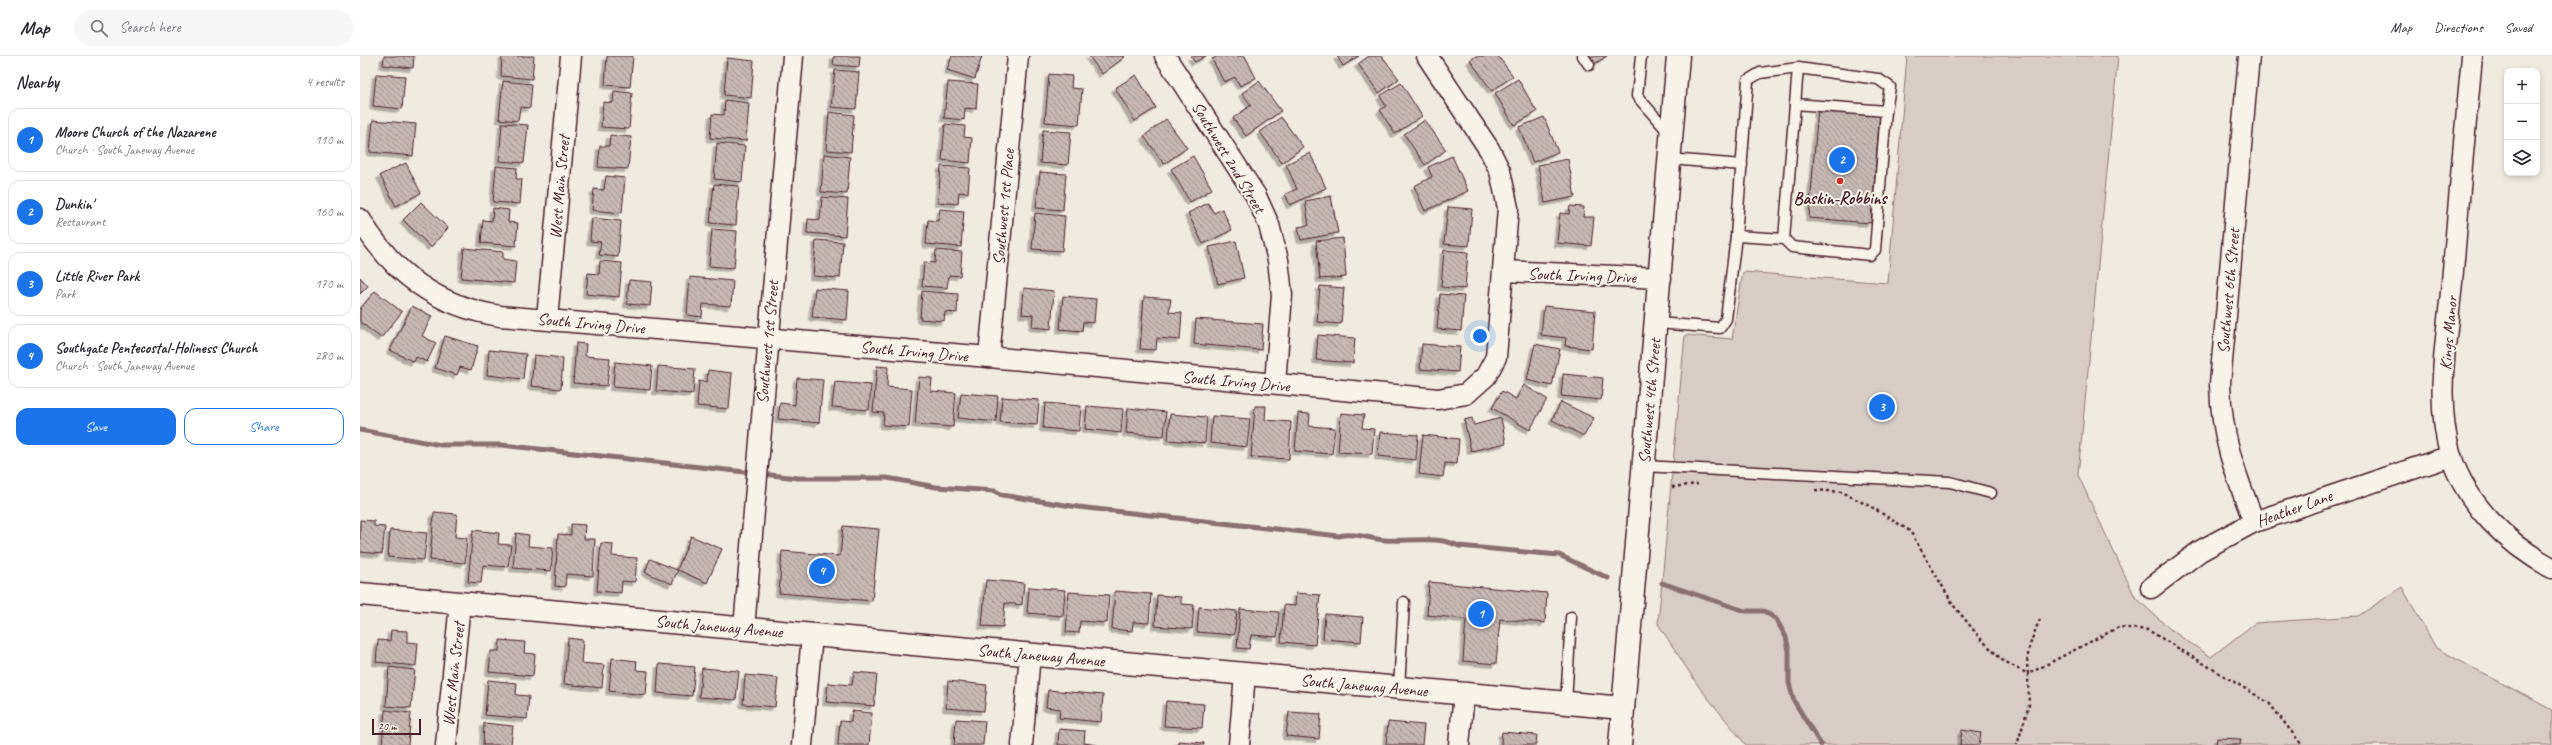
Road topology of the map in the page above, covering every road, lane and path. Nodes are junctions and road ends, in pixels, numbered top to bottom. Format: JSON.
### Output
{"nodes":[{"id":1,"x":571,"y":56,"type":"edge"},
{"id":2,"x":793,"y":56,"type":"edge"},
{"id":3,"x":1018,"y":56,"type":"edge"},
{"id":4,"x":1165,"y":56,"type":"edge"},
{"id":5,"x":1427,"y":56,"type":"edge"},
{"id":6,"x":1583,"y":56,"type":"edge"},
{"id":7,"x":1641,"y":56,"type":"edge"},
{"id":8,"x":1678,"y":56,"type":"edge"},
{"id":9,"x":2249,"y":56,"type":"edge"},
{"id":10,"x":2472,"y":56,"type":"edge"},
{"id":11,"x":1589,"y":65,"type":"dead end"},
{"id":12,"x":1798,"y":68,"type":"junction"},
{"id":13,"x":1795,"y":104,"type":"junction"},
{"id":14,"x":1886,"y":111,"type":"junction"},
{"id":15,"x":1672,"y":136,"type":"junction"},
{"id":16,"x":1670,"y":158,"type":"junction"},
{"id":17,"x":1742,"y":165,"type":"junction"},
{"id":18,"x":365,"y":227,"type":"edge"},
{"id":19,"x":1736,"y":236,"type":"junction"},
{"id":20,"x":1784,"y":239,"type":"junction"},
{"id":21,"x":1504,"y":271,"type":"junction"},
{"id":22,"x":1661,"y":278,"type":"junction"},
{"id":23,"x":547,"y":319,"type":"junction"},
{"id":24,"x":1657,"y":323,"type":"junction"},
{"id":25,"x":768,"y":340,"type":"junction"},
{"id":26,"x":989,"y":357,"type":"junction"},
{"id":27,"x":1275,"y":383,"type":"junction"},
{"id":28,"x":2451,"y":456,"type":"junction"},
{"id":29,"x":1643,"y":466,"type":"junction"},
{"id":30,"x":1704,"y":484,"type":"dead end"},
{"id":31,"x":1672,"y":487,"type":"dead end"},
{"id":32,"x":1812,"y":490,"type":"dead end"},
{"id":33,"x":1991,"y":493,"type":"dead end"},
{"id":34,"x":2254,"y":522,"type":"junction"},
{"id":35,"x":2552,"y":568,"type":"edge"},
{"id":36,"x":2151,"y":588,"type":"dead end"},
{"id":37,"x":360,"y":594,"type":"edge"},
{"id":38,"x":1404,"y":602,"type":"dead end"},
{"id":39,"x":460,"y":603,"type":"junction"},
{"id":40,"x":1572,"y":617,"type":"dead end"},
{"id":41,"x":2040,"y":618,"type":"dead end"},
{"id":42,"x":744,"y":628,"type":"junction"},
{"id":43,"x":812,"y":635,"type":"junction"},
{"id":44,"x":1030,"y":654,"type":"junction"},
{"id":45,"x":1245,"y":674,"type":"junction"},
{"id":46,"x":2028,"y":674,"type":"junction"},
{"id":47,"x":1399,"y":688,"type":"junction"},
{"id":48,"x":1464,"y":694,"type":"junction"},
{"id":49,"x":1566,"y":703,"type":"junction"},
{"id":50,"x":1623,"y":708,"type":"junction"},
{"id":51,"x":446,"y":745,"type":"edge"},
{"id":52,"x":802,"y":745,"type":"edge"},
{"id":53,"x":1022,"y":745,"type":"edge"},
{"id":54,"x":1239,"y":745,"type":"edge"},
{"id":55,"x":1460,"y":745,"type":"edge"},
{"id":56,"x":1620,"y":745,"type":"edge"},
{"id":57,"x":2017,"y":745,"type":"edge"},
{"id":58,"x":2302,"y":745,"type":"edge"}],
"edges":[{"from":1,"to":23,"type":"street","name":"West Main Street"},
{"from":2,"to":25,"type":"street","name":"Southwest 1st Street"},
{"from":3,"to":26,"type":"street","name":"Southwest 1st Place"},
{"from":4,"to":27,"type":"street","name":"Southwest 2nd Street"},
{"from":5,"to":21,"type":"street"},
{"from":6,"to":11,"type":"lane"},
{"from":7,"to":15,"type":"lane"},
{"from":8,"to":15,"type":"street","name":"Southwest 4th Street"},
{"from":9,"to":34,"type":"street","name":"Southwest 6th Street"},
{"from":10,"to":28,"type":"street","name":"Kings Manor"},
{"from":12,"to":13,"type":"lane"},
{"from":12,"to":14,"type":"lane"},
{"from":12,"to":17,"type":"lane"},
{"from":13,"to":14,"type":"lane"},
{"from":13,"to":20,"type":"lane"},
{"from":14,"to":20,"type":"lane"},
{"from":15,"to":16,"type":"street","name":"Southwest 4th Street"},
{"from":16,"to":17,"type":"lane"},
{"from":16,"to":22,"type":"street","name":"Southwest 4th Street"},
{"from":17,"to":19,"type":"lane"},
{"from":18,"to":23,"type":"street","name":"South Irving Drive"},
{"from":19,"to":20,"type":"lane"},
{"from":19,"to":24,"type":"lane"},
{"from":21,"to":22,"type":"street","name":"South Irving Drive"},
{"from":21,"to":27,"type":"street","name":"South Irving Drive"},
{"from":22,"to":24,"type":"street","name":"Southwest 4th Street"},
{"from":23,"to":25,"type":"street","name":"South Irving Drive"},
{"from":24,"to":29,"type":"street","name":"Southwest 4th Street"},
{"from":25,"to":26,"type":"street","name":"South Irving Drive"},
{"from":25,"to":42,"type":"street","name":"Southwest 1st Street"},
{"from":26,"to":27,"type":"street","name":"South Irving Drive"},
{"from":28,"to":34,"type":"street","name":"Heather Lane"},
{"from":28,"to":35,"type":"street","name":"Kings Manor"},
{"from":29,"to":33,"type":"lane"},
{"from":29,"to":50,"type":"street","name":"Southwest 4th Street"},
{"from":30,"to":31,"type":"path"},
{"from":32,"to":46,"type":"path"},
{"from":34,"to":36,"type":"street","name":"Heather Lane"},
{"from":37,"to":39,"type":"street","name":"South Janeway Avenue"},
{"from":38,"to":47,"type":"lane"},
{"from":39,"to":42,"type":"street","name":"South Janeway Avenue"},
{"from":39,"to":51,"type":"street","name":"West Main Street"},
{"from":40,"to":49,"type":"lane"},
{"from":41,"to":46,"type":"path"},
{"from":42,"to":43,"type":"street","name":"South Janeway Avenue"},
{"from":43,"to":44,"type":"street","name":"South Janeway Avenue"},
{"from":43,"to":52,"type":"street"},
{"from":44,"to":45,"type":"street","name":"South Janeway Avenue"},
{"from":44,"to":53,"type":"street"},
{"from":45,"to":47,"type":"street","name":"South Janeway Avenue"},
{"from":45,"to":54,"type":"street"},
{"from":46,"to":57,"type":"path"},
{"from":46,"to":58,"type":"path"},
{"from":47,"to":48,"type":"street","name":"South Janeway Avenue"},
{"from":48,"to":49,"type":"street","name":"South Janeway Avenue"},
{"from":48,"to":55,"type":"street"},
{"from":49,"to":50,"type":"street","name":"South Janeway Avenue"},
{"from":50,"to":56,"type":"street","name":"Southwest 4th Street"}]}
